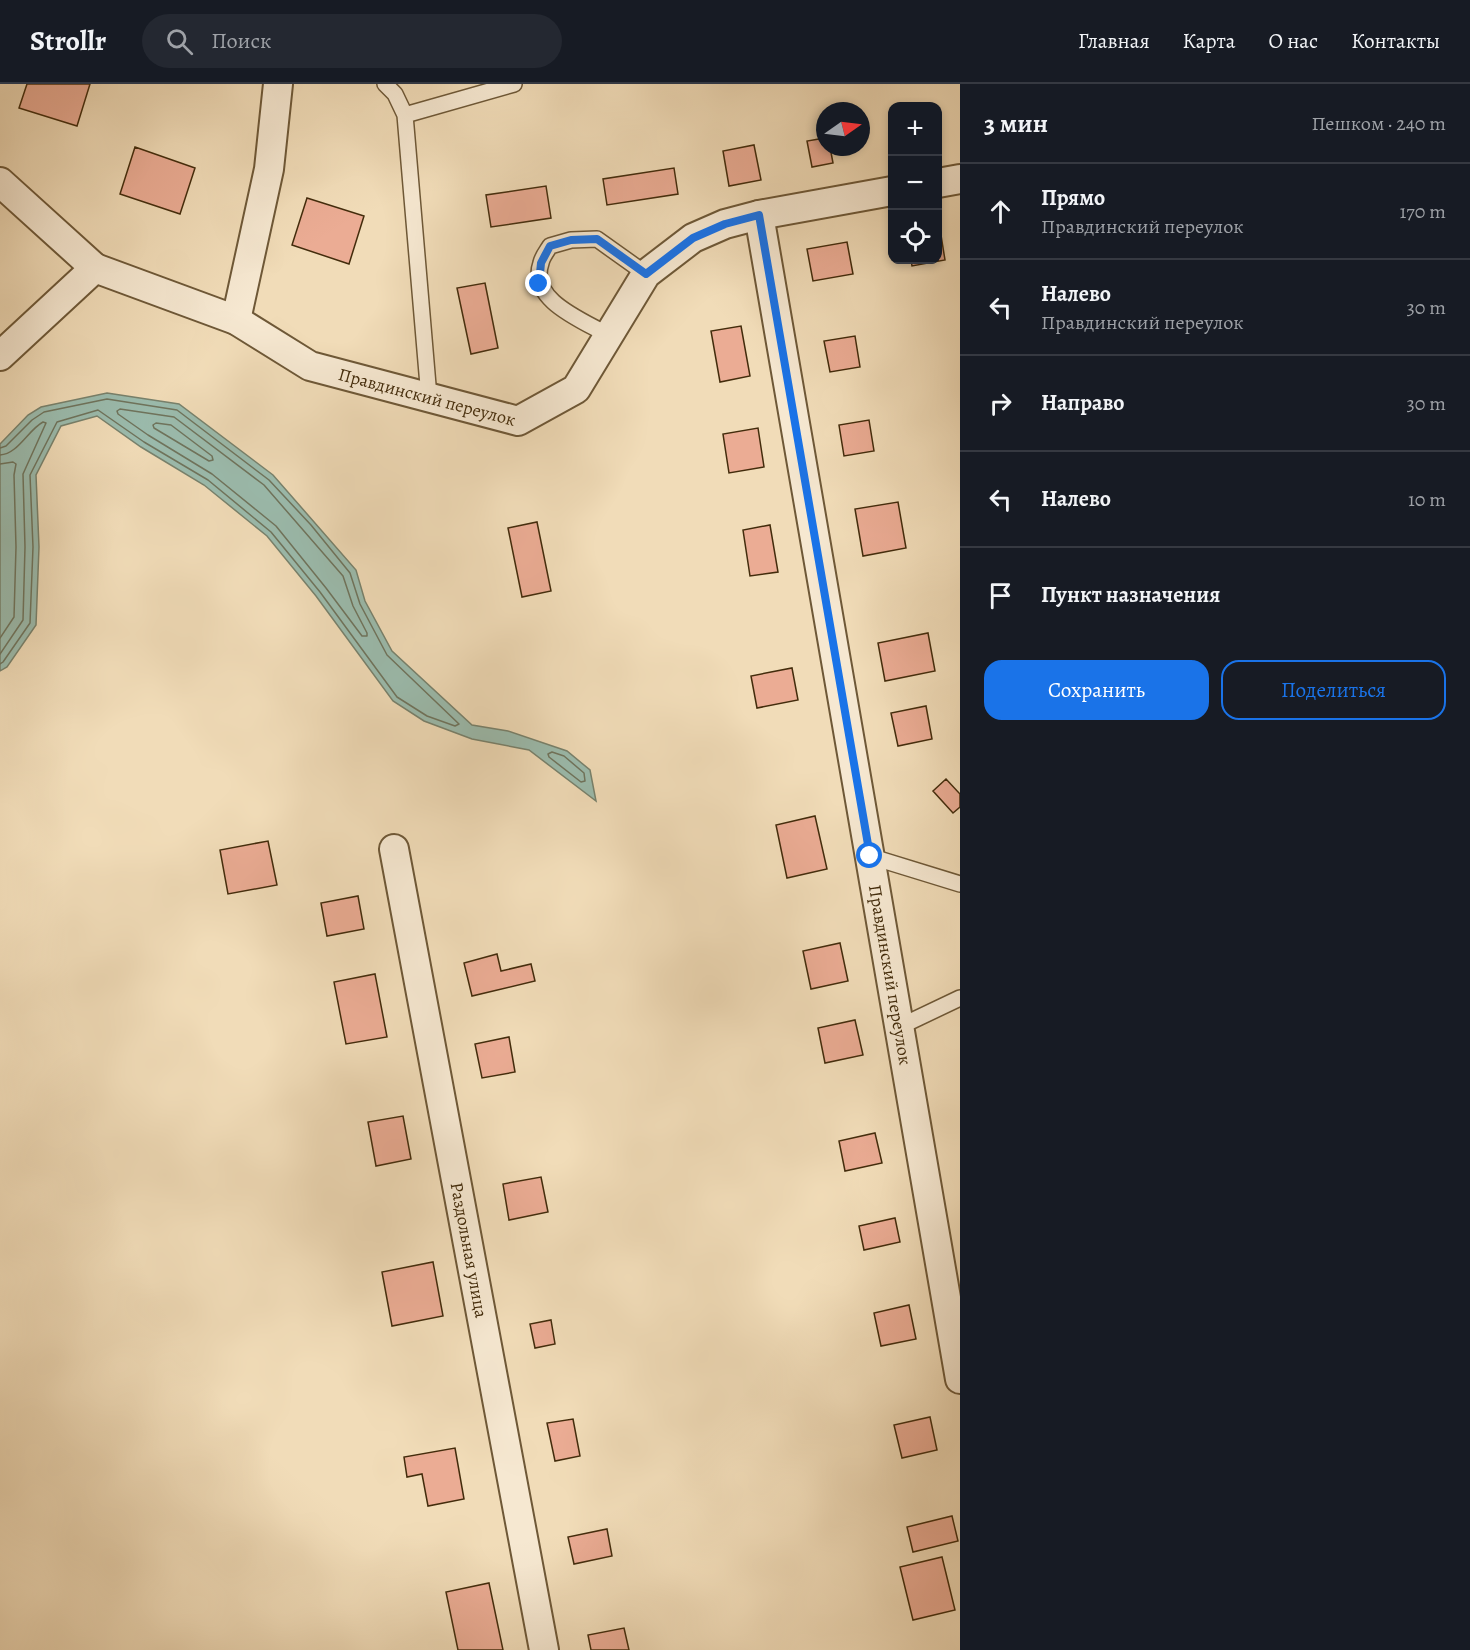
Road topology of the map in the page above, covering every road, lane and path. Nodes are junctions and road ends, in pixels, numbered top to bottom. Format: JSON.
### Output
{"nodes":[{"id":1,"x":278,"y":84,"type":"edge"},
{"id":2,"x":385,"y":84,"type":"edge"},
{"id":3,"x":514,"y":84,"type":"edge"},
{"id":4,"x":405,"y":115,"type":"junction"},
{"id":5,"x":960,"y":179,"type":"edge"},
{"id":6,"x":0,"y":182,"type":"edge"},
{"id":7,"x":942,"y":182,"type":"edge"},
{"id":8,"x":888,"y":192,"type":"edge"},
{"id":9,"x":759,"y":215,"type":"junction"},
{"id":10,"x":95,"y":268,"type":"junction"},
{"id":11,"x":646,"y":274,"type":"junction"},
{"id":12,"x":236,"y":320,"type":"junction"},
{"id":13,"x":608,"y":335,"type":"junction"},
{"id":14,"x":0,"y":356,"type":"edge"},
{"id":15,"x":429,"y":397,"type":"junction"},
{"id":16,"x":394,"y":849,"type":"dead end"},
{"id":17,"x":870,"y":856,"type":"junction"},
{"id":18,"x":960,"y":884,"type":"edge"},
{"id":19,"x":960,"y":998,"type":"edge"},
{"id":20,"x":899,"y":1027,"type":"junction"},
{"id":21,"x":960,"y":1379,"type":"edge"},
{"id":22,"x":544,"y":1650,"type":"edge"}],
"edges":[{"from":1,"to":12,"type":"street"},
{"from":2,"to":4,"type":"lane"},
{"from":3,"to":4,"type":"lane"},
{"from":4,"to":15,"type":"lane"},
{"from":5,"to":7,"type":"street"},
{"from":6,"to":10,"type":"street"},
{"from":8,"to":9,"type":"street","name":"Правдинский переулок"},
{"from":9,"to":11,"type":"street","name":"Правдинский переулок"},
{"from":9,"to":17,"type":"street","name":"Правдинский переулок"},
{"from":10,"to":12,"type":"street","name":"Правдинский переулок"},
{"from":10,"to":14,"type":"street"},
{"from":11,"to":13,"type":"street","name":"Правдинский переулок"},
{"from":11,"to":13,"type":"lane"},
{"from":12,"to":15,"type":"street","name":"Правдинский переулок"},
{"from":13,"to":15,"type":"street","name":"Правдинский переулок"},
{"from":16,"to":22,"type":"street","name":"Раздольная улица"},
{"from":17,"to":18,"type":"lane"},
{"from":17,"to":20,"type":"street","name":"Правдинский переулок"},
{"from":19,"to":20,"type":"lane"},
{"from":20,"to":21,"type":"street","name":"Правдинский переулок"}]}
